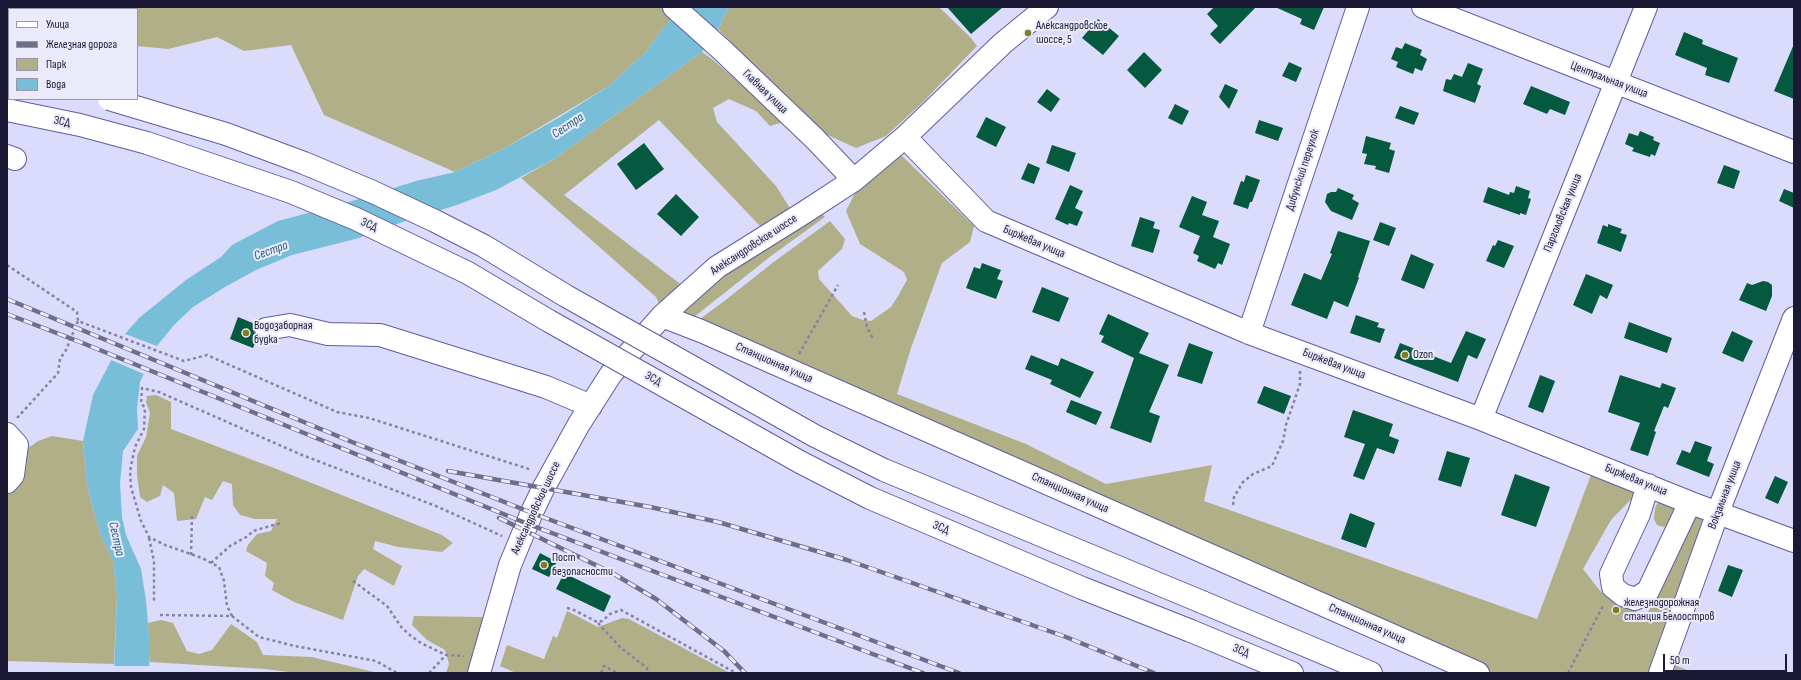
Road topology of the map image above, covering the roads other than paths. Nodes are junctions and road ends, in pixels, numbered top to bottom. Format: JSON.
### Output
{"nodes":[{"id":1,"x":674,"y":7,"type":"edge"},
{"id":2,"x":1047,"y":7,"type":"edge"},
{"id":3,"x":1358,"y":7,"type":"edge"},
{"id":4,"x":1423,"y":7,"type":"edge"},
{"id":5,"x":1646,"y":7,"type":"edge"},
{"id":6,"x":1615,"y":82,"type":"junction"},
{"id":7,"x":112,"y":100,"type":"edge"},
{"id":8,"x":7,"y":110,"type":"edge"},
{"id":9,"x":905,"y":137,"type":"junction"},
{"id":10,"x":1794,"y":152,"type":"edge"},
{"id":11,"x":854,"y":180,"type":"junction"},
{"id":12,"x":662,"y":316,"type":"junction"},
{"id":13,"x":1794,"y":318,"type":"edge"},
{"id":14,"x":266,"y":328,"type":"dead end"},
{"id":15,"x":1249,"y":333,"type":"junction"},
{"id":16,"x":591,"y":406,"type":"junction"},
{"id":17,"x":1481,"y":419,"type":"junction"},
{"id":18,"x":11,"y":427,"type":"edge"},
{"id":19,"x":7,"y":482,"type":"edge"},
{"id":20,"x":1648,"y":485,"type":"junction"},
{"id":21,"x":1691,"y":503,"type":"junction"},
{"id":22,"x":1718,"y":512,"type":"junction"},
{"id":23,"x":1794,"y":541,"type":"edge"},
{"id":24,"x":480,"y":667,"type":"edge"},
{"id":25,"x":1292,"y":673,"type":"edge"},
{"id":26,"x":1371,"y":673,"type":"edge"},
{"id":27,"x":1478,"y":673,"type":"edge"},
{"id":28,"x":1660,"y":673,"type":"edge"}],
"edges":[{"from":1,"to":11,"type":"main road","name":"Главная улица"},
{"from":2,"to":9,"type":"main road","name":"Александровское шоссе"},
{"from":3,"to":15,"type":"main road","name":"Дибунский переулок"},
{"from":4,"to":6,"type":"main road","name":"Центральная улица"},
{"from":5,"to":6,"type":"main road","name":"Парголовская улица"},
{"from":6,"to":10,"type":"main road","name":"Центральная улица"},
{"from":6,"to":17,"type":"main road","name":"Парголовская улица"},
{"from":7,"to":26,"type":"main road","bridge":true},
{"from":8,"to":25,"type":"main road","name":"ЗСД","bridge":true},
{"from":9,"to":11,"type":"main road","name":"Александровское шоссе"},
{"from":9,"to":15,"type":"main road","name":"Биржевая улица"},
{"from":11,"to":12,"type":"main road","name":"Александровское шоссе"},
{"from":12,"to":16,"type":"main road","name":"Александровское шоссе"},
{"from":12,"to":27,"type":"main road","name":"Станционная улица"},
{"from":13,"to":22,"type":"main road","name":"Вокзальная улица"},
{"from":14,"to":16,"type":"main road"},
{"from":15,"to":17,"type":"main road","name":"Биржевая улица"},
{"from":16,"to":24,"type":"main road","name":"Александровское шоссе"},
{"from":17,"to":20,"type":"main road","name":"Биржевая улица"},
{"from":18,"to":19,"type":"main road"},
{"from":20,"to":21,"type":"main road","name":"Биржевая улица"},
{"from":20,"to":21,"type":"main road"},
{"from":21,"to":22,"type":"main road","name":"Биржевая улица"},
{"from":22,"to":23,"type":"main road","name":"Биржевая улица"},
{"from":22,"to":28,"type":"main road","name":"Вокзальная улица"}]}
